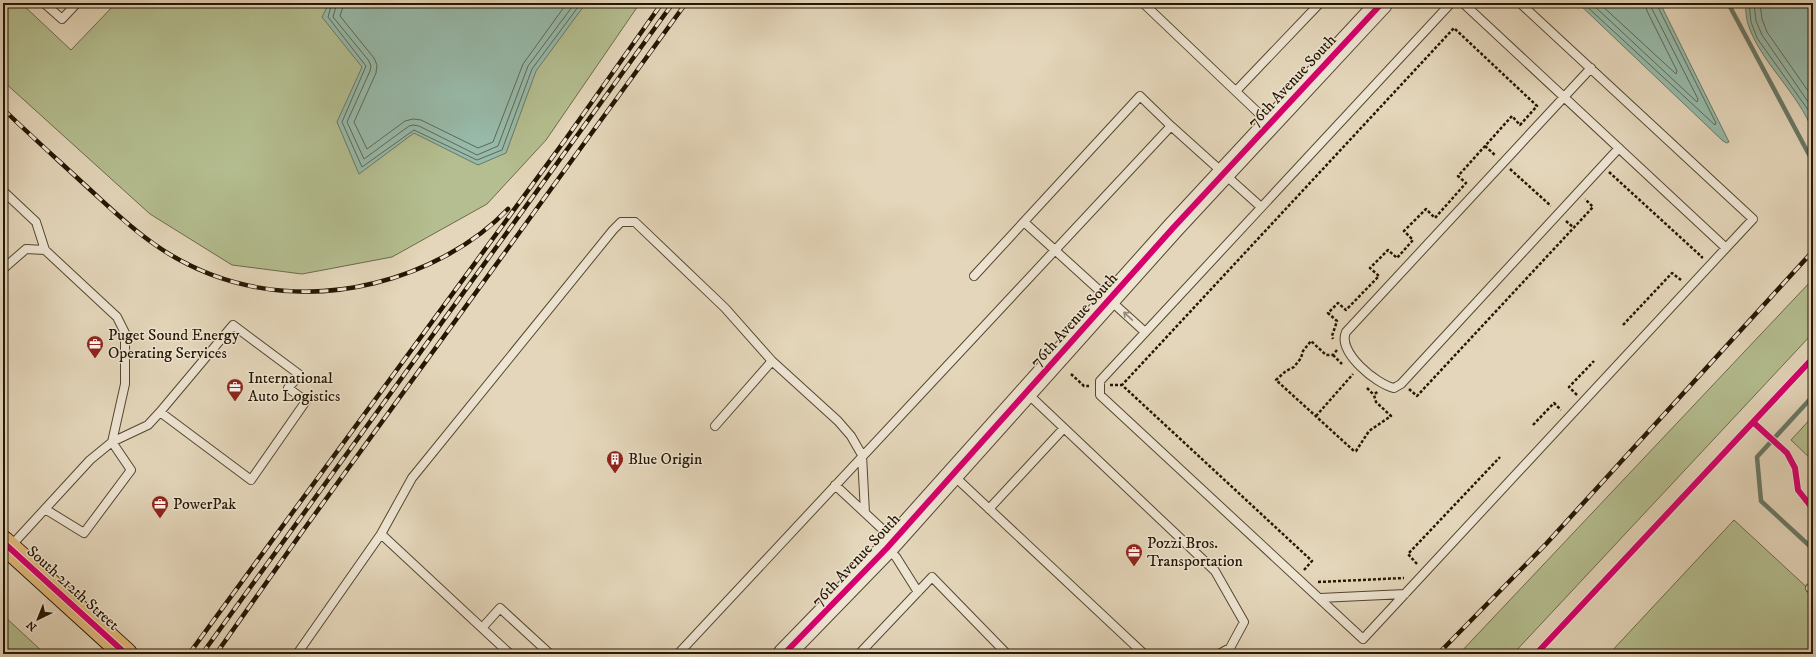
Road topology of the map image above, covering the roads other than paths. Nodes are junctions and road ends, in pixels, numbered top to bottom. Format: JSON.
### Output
{"nodes":[{"id":1,"x":44,"y":3,"type":"edge"},
{"id":2,"x":77,"y":3,"type":"edge"},
{"id":3,"x":1143,"y":3,"type":"edge"},
{"id":4,"x":1320,"y":3,"type":"edge"},
{"id":5,"x":1382,"y":3,"type":"edge"},
{"id":6,"x":1451,"y":3,"type":"edge"},
{"id":7,"x":1463,"y":3,"type":"edge"},
{"id":8,"x":1520,"y":3,"type":"edge"},
{"id":9,"x":1591,"y":68,"type":"junction"},
{"id":10,"x":1236,"y":91,"type":"junction"},
{"id":11,"x":1564,"y":97,"type":"junction"},
{"id":12,"x":1270,"y":124,"type":"junction"},
{"id":13,"x":1171,"y":126,"type":"junction"},
{"id":14,"x":1619,"y":148,"type":"junction"},
{"id":15,"x":1224,"y":173,"type":"junction"},
{"id":16,"x":3,"y":191,"type":"edge"},
{"id":17,"x":1262,"y":207,"type":"junction"},
{"id":18,"x":1024,"y":222,"type":"junction"},
{"id":19,"x":1726,"y":248,"type":"junction"},
{"id":20,"x":45,"y":250,"type":"junction"},
{"id":21,"x":1054,"y":250,"type":"junction"},
{"id":22,"x":3,"y":269,"type":"edge"},
{"id":23,"x":974,"y":276,"type":"dead end"},
{"id":24,"x":1110,"y":299,"type":"junction"},
{"id":25,"x":1145,"y":332,"type":"junction"},
{"id":26,"x":772,"y":361,"type":"junction"},
{"id":27,"x":1026,"y":393,"type":"junction"},
{"id":28,"x":160,"y":412,"type":"junction"},
{"id":29,"x":715,"y":426,"type":"dead end"},
{"id":30,"x":1064,"y":428,"type":"junction"},
{"id":31,"x":112,"y":442,"type":"junction"},
{"id":32,"x":862,"y":455,"type":"junction"},
{"id":33,"x":952,"y":475,"type":"junction"},
{"id":34,"x":835,"y":485,"type":"junction"},
{"id":35,"x":45,"y":509,"type":"junction"},
{"id":36,"x":989,"y":509,"type":"junction"},
{"id":37,"x":865,"y":513,"type":"junction"},
{"id":38,"x":381,"y":534,"type":"junction"},
{"id":39,"x":890,"y":544,"type":"junction"},
{"id":40,"x":6,"y":545,"type":"edge"},
{"id":41,"x":918,"y":592,"type":"junction"},
{"id":42,"x":1405,"y":594,"type":"junction"},
{"id":43,"x":1320,"y":598,"type":"junction"},
{"id":44,"x":482,"y":628,"type":"junction"},
{"id":45,"x":126,"y":654,"type":"edge"},
{"id":46,"x":297,"y":654,"type":"edge"},
{"id":47,"x":510,"y":654,"type":"edge"},
{"id":48,"x":550,"y":654,"type":"edge"},
{"id":49,"x":678,"y":654,"type":"edge"},
{"id":50,"x":784,"y":654,"type":"edge"},
{"id":51,"x":859,"y":654,"type":"edge"},
{"id":52,"x":1007,"y":654,"type":"edge"},
{"id":53,"x":1144,"y":654,"type":"edge"},
{"id":54,"x":1219,"y":654,"type":"edge"}],
"edges":[{"from":1,"to":2,"type":"lane"},
{"from":3,"to":10,"type":"lane"},
{"from":4,"to":10,"type":"lane"},
{"from":5,"to":12,"type":"street","name":"76th Avenue South"},
{"from":6,"to":17,"type":"lane"},
{"from":7,"to":11,"type":"lane"},
{"from":8,"to":9,"type":"lane"},
{"from":9,"to":11,"type":"lane"},
{"from":9,"to":19,"type":"lane"},
{"from":10,"to":12,"type":"lane"},
{"from":11,"to":14,"type":"lane"},
{"from":11,"to":14,"type":"lane"},
{"from":12,"to":15,"type":"street","name":"76th Avenue South"},
{"from":13,"to":15,"type":"lane"},
{"from":13,"to":18,"type":"lane"},
{"from":13,"to":21,"type":"lane"},
{"from":14,"to":19,"type":"lane"},
{"from":15,"to":17,"type":"lane"},
{"from":15,"to":24,"type":"street","name":"76th Avenue South"},
{"from":16,"to":20,"type":"lane"},
{"from":17,"to":25,"type":"lane"},
{"from":18,"to":21,"type":"lane"},
{"from":18,"to":23,"type":"lane"},
{"from":19,"to":42,"type":"lane"},
{"from":20,"to":22,"type":"lane"},
{"from":20,"to":31,"type":"lane"},
{"from":21,"to":24,"type":"lane"},
{"from":21,"to":32,"type":"lane"},
{"from":25,"to":24,"type":"lane","one_way":true},
{"from":24,"to":27,"type":"street","name":"76th Avenue South"},
{"from":25,"to":43,"type":"lane"},
{"from":26,"to":29,"type":"lane"},
{"from":26,"to":32,"type":"lane"},
{"from":26,"to":38,"type":"lane"},
{"from":27,"to":30,"type":"lane"},
{"from":27,"to":33,"type":"street","name":"76th Avenue South"},
{"from":28,"to":28,"type":"lane"},
{"from":28,"to":31,"type":"lane"},
{"from":30,"to":36,"type":"lane"},
{"from":30,"to":54,"type":"lane"},
{"from":31,"to":35,"type":"lane"},
{"from":31,"to":35,"type":"lane"},
{"from":32,"to":34,"type":"lane"},
{"from":32,"to":37,"type":"lane"},
{"from":33,"to":36,"type":"lane"},
{"from":33,"to":39,"type":"street","name":"76th Avenue South"},
{"from":34,"to":37,"type":"lane"},
{"from":34,"to":49,"type":"lane"},
{"from":35,"to":40,"type":"lane"},
{"from":36,"to":53,"type":"lane"},
{"from":37,"to":39,"type":"lane"},
{"from":38,"to":44,"type":"lane"},
{"from":38,"to":46,"type":"lane"},
{"from":39,"to":41,"type":"lane"},
{"from":39,"to":50,"type":"street","name":"76th Avenue South"},
{"from":40,"to":45,"type":"main road","name":"South 212th Street"},
{"from":41,"to":51,"type":"lane"},
{"from":41,"to":52,"type":"lane"},
{"from":42,"to":43,"type":"lane"},
{"from":42,"to":43,"type":"lane"},
{"from":44,"to":47,"type":"lane"},
{"from":44,"to":48,"type":"lane"}]}
